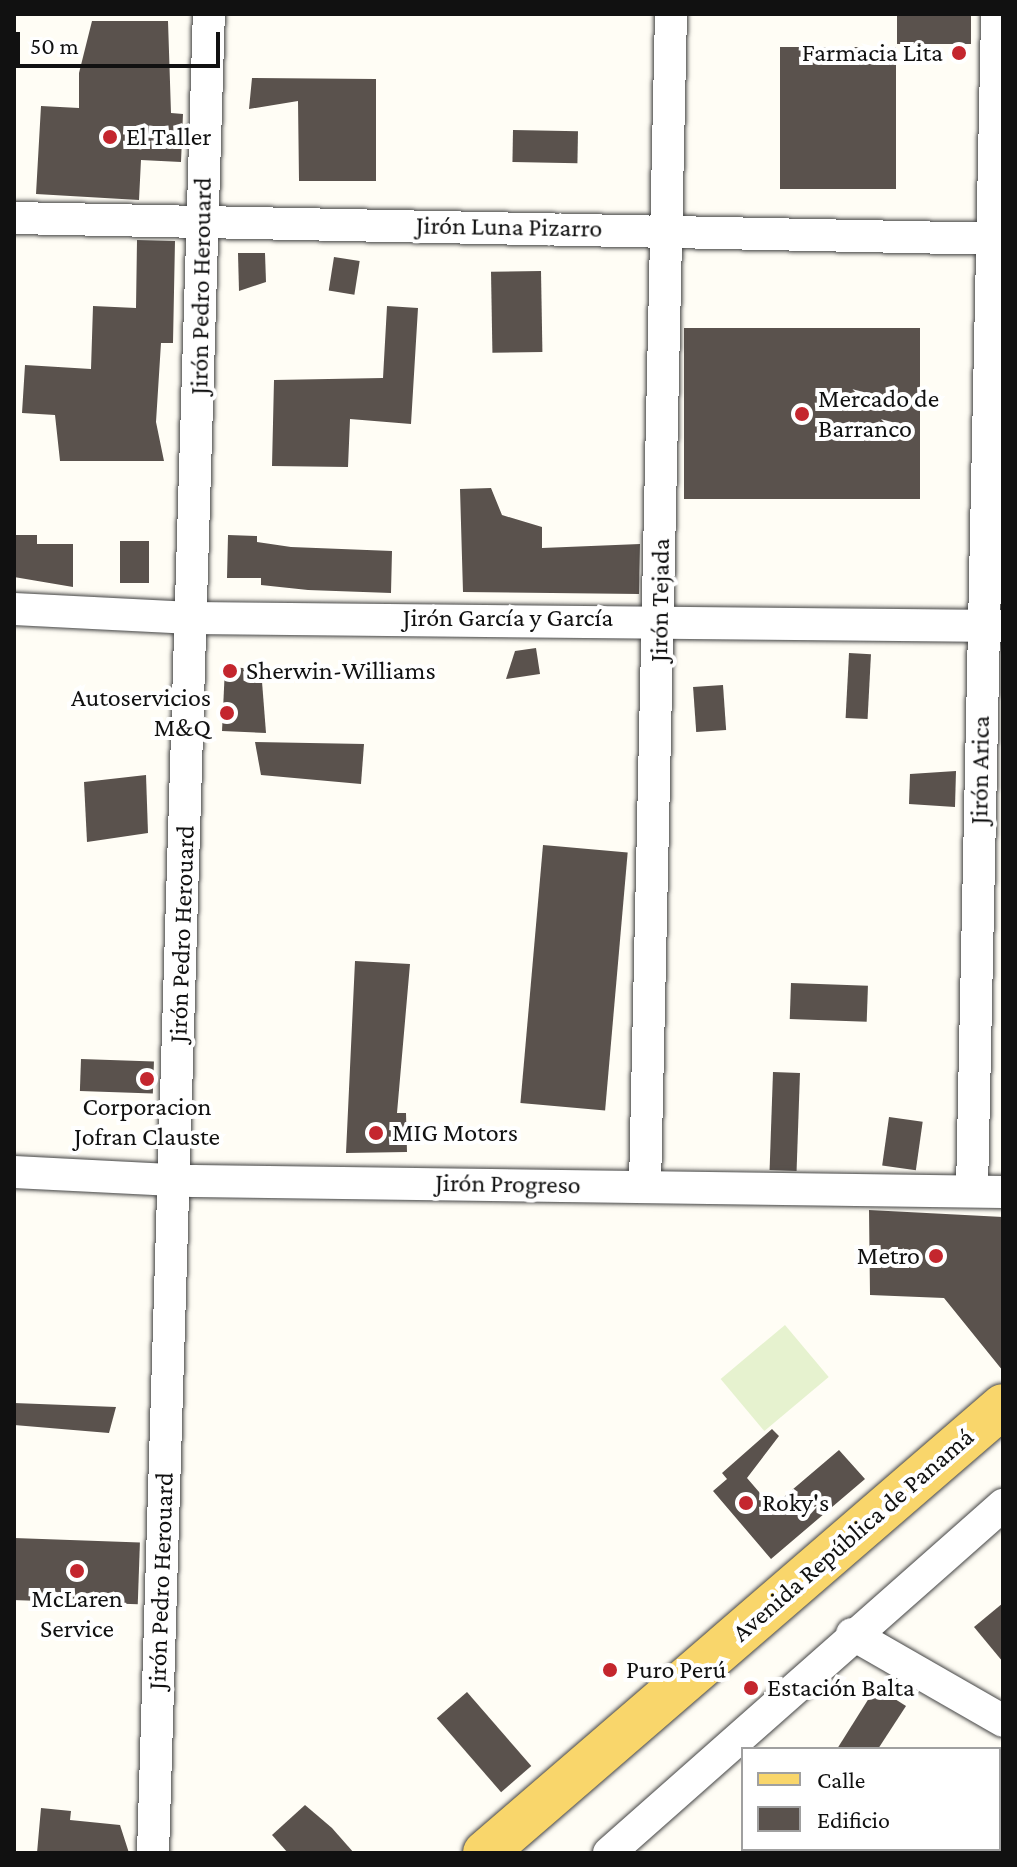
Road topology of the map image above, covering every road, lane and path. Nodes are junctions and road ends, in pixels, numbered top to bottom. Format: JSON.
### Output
{"nodes":[{"id":1,"x":209,"y":14,"type":"edge"},
{"id":2,"x":671,"y":14,"type":"edge"},
{"id":3,"x":997,"y":14,"type":"edge"},
{"id":4,"x":14,"y":218,"type":"edge"},
{"id":5,"x":201,"y":224,"type":"junction"},
{"id":6,"x":668,"y":229,"type":"junction"},
{"id":7,"x":998,"y":239,"type":"edge"},
{"id":8,"x":14,"y":609,"type":"edge"},
{"id":9,"x":192,"y":618,"type":"junction"},
{"id":10,"x":660,"y":618,"type":"junction"},
{"id":11,"x":992,"y":626,"type":"edge"},
{"id":12,"x":14,"y":1172,"type":"edge"},
{"id":13,"x":174,"y":1181,"type":"junction"},
{"id":14,"x":645,"y":1186,"type":"junction"},
{"id":15,"x":988,"y":1192,"type":"edge"},
{"id":16,"x":1003,"y":1406,"type":"edge"},
{"id":17,"x":1003,"y":1505,"type":"edge"},
{"id":18,"x":852,"y":1634,"type":"junction"},
{"id":19,"x":1003,"y":1721,"type":"edge"},
{"id":20,"x":153,"y":1853,"type":"edge"},
{"id":21,"x":485,"y":1853,"type":"edge"},
{"id":22,"x":609,"y":1853,"type":"edge"}],
"edges":[{"from":1,"to":5,"type":"street","name":"Jirón Pedro Herouard"},
{"from":2,"to":6,"type":"street","name":"Jirón Tejada"},
{"from":3,"to":7,"type":"street","name":"Jirón Arica"},
{"from":4,"to":5,"type":"street","name":"Jirón Luna Pizarro"},
{"from":5,"to":6,"type":"street","name":"Jirón Luna Pizarro"},
{"from":5,"to":9,"type":"street","name":"Jirón Pedro Herouard"},
{"from":6,"to":7,"type":"street","name":"Jirón Luna Pizarro"},
{"from":6,"to":10,"type":"street","name":"Jirón Tejada"},
{"from":7,"to":11,"type":"street","name":"Jirón Arica"},
{"from":8,"to":9,"type":"street","name":"Jirón García y García"},
{"from":9,"to":10,"type":"street","name":"Jirón García y García"},
{"from":9,"to":13,"type":"street","name":"Jirón Pedro Herouard"},
{"from":10,"to":11,"type":"street","name":"Jirón García y García"},
{"from":10,"to":14,"type":"street","name":"Jirón Tejada"},
{"from":11,"to":15,"type":"street","name":"Jirón Arica"},
{"from":12,"to":13,"type":"street","name":"Jirón Progreso"},
{"from":13,"to":14,"type":"street","name":"Jirón Progreso"},
{"from":13,"to":20,"type":"street","name":"Jirón Pedro Herouard"},
{"from":14,"to":15,"type":"street","name":"Jirón Progreso"},
{"from":16,"to":21,"type":"main road","name":"Avenida República de Panamá"},
{"from":17,"to":18,"type":"street"},
{"from":18,"to":19,"type":"street"},
{"from":18,"to":22,"type":"street"}]}
